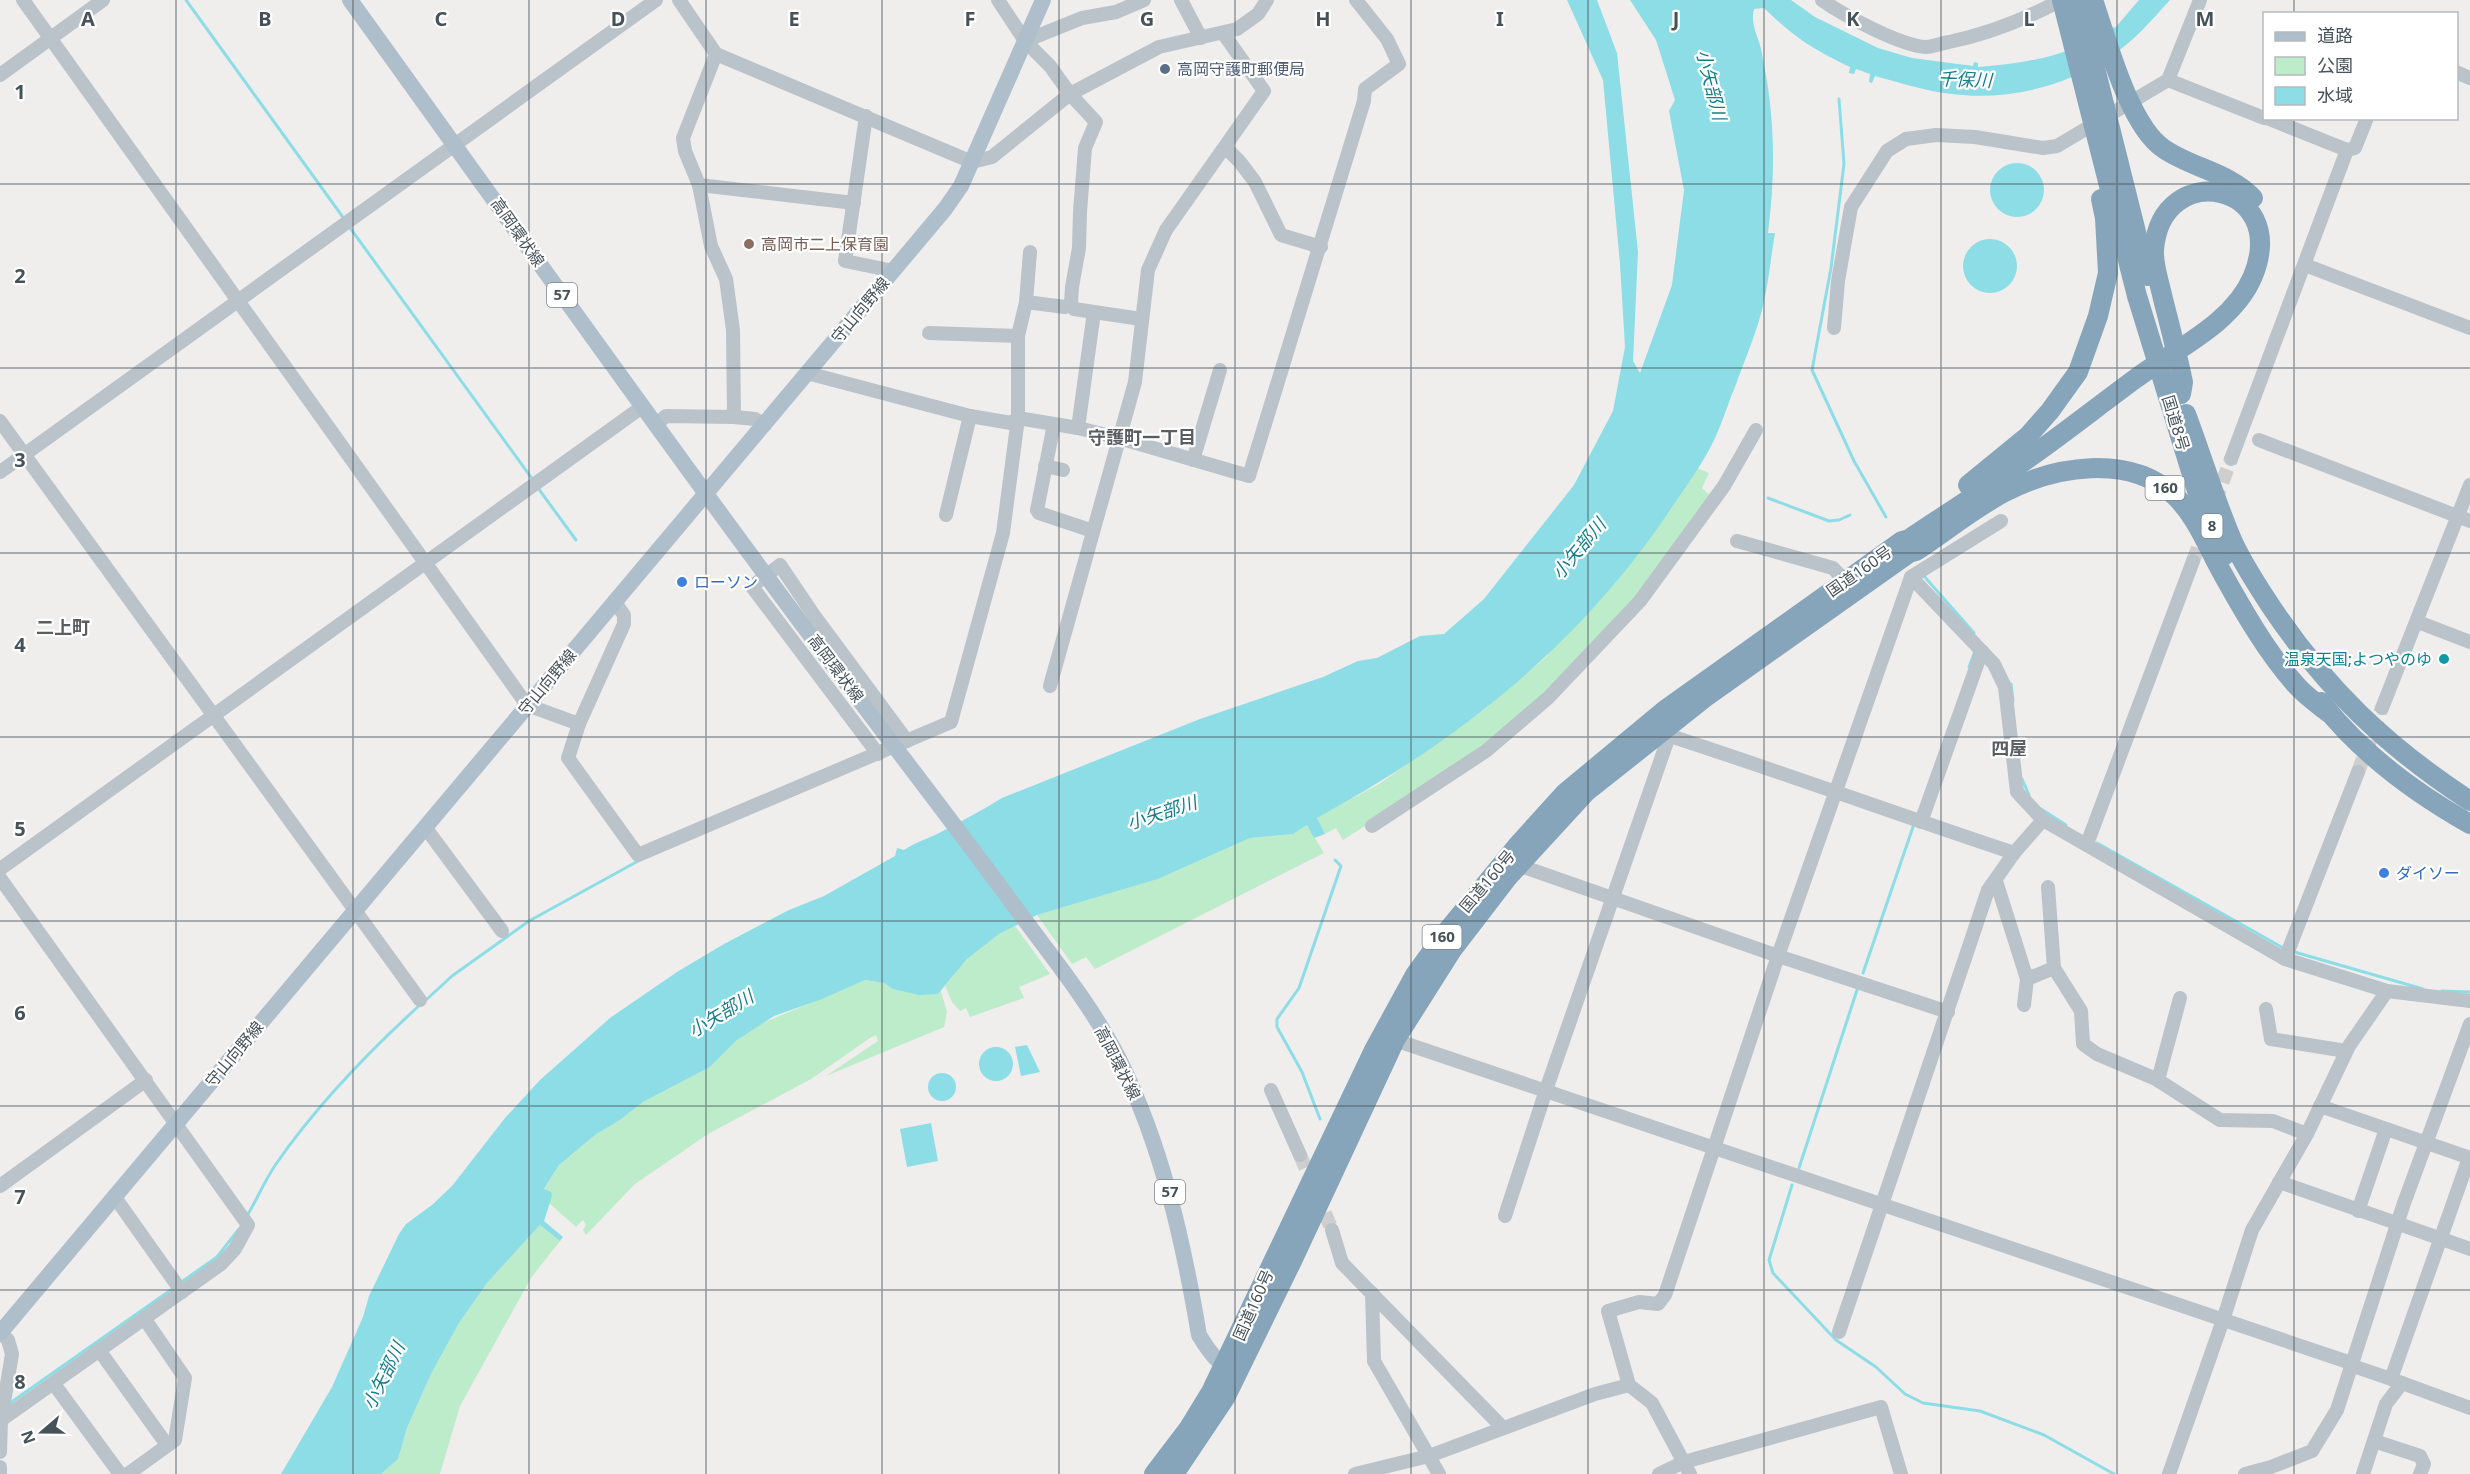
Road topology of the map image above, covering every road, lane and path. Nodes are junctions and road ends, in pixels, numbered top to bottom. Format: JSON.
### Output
{"nodes":[{"id":1,"x":23,"y":0,"type":"edge"},
{"id":2,"x":103,"y":0,"type":"edge"},
{"id":3,"x":350,"y":0,"type":"edge"},
{"id":4,"x":656,"y":0,"type":"edge"},
{"id":5,"x":679,"y":0,"type":"edge"},
{"id":6,"x":998,"y":0,"type":"edge"},
{"id":7,"x":1043,"y":0,"type":"edge"},
{"id":8,"x":1144,"y":0,"type":"edge"},
{"id":9,"x":1181,"y":0,"type":"edge"},
{"id":10,"x":1267,"y":0,"type":"edge"},
{"id":11,"x":1356,"y":0,"type":"edge"},
{"id":12,"x":1822,"y":0,"type":"edge"},
{"id":13,"x":2055,"y":0,"type":"edge"},
{"id":14,"x":2061,"y":0,"type":"edge"},
{"id":15,"x":2078,"y":0,"type":"edge"},
{"id":16,"x":2093,"y":0,"type":"edge"},
{"id":17,"x":2200,"y":0,"type":"edge"},
{"id":18,"x":1223,"y":33,"type":"junction"},
{"id":19,"x":1201,"y":38,"type":"junction"},
{"id":20,"x":50,"y":39,"type":"junction"},
{"id":21,"x":1025,"y":41,"type":"junction"},
{"id":22,"x":716,"y":54,"type":"junction"},
{"id":23,"x":0,"y":75,"type":"edge"},
{"id":24,"x":2168,"y":80,"type":"junction"},
{"id":25,"x":1070,"y":94,"type":"junction"},
{"id":26,"x":866,"y":116,"type":"junction"},
{"id":27,"x":2263,"y":117,"type":"edge"},
{"id":28,"x":2271,"y":120,"type":"edge"},
{"id":29,"x":2366,"y":120,"type":"edge"},
{"id":30,"x":2100,"y":142,"type":"junction"},
{"id":31,"x":455,"y":144,"type":"junction"},
{"id":32,"x":1225,"y":147,"type":"junction"},
{"id":33,"x":2347,"y":150,"type":"junction"},
{"id":34,"x":972,"y":162,"type":"junction"},
{"id":35,"x":699,"y":185,"type":"junction"},
{"id":36,"x":854,"y":203,"type":"junction"},
{"id":37,"x":1321,"y":248,"type":"junction"},
{"id":38,"x":1030,"y":252,"type":"dead end"},
{"id":39,"x":2305,"y":265,"type":"junction"},
{"id":40,"x":894,"y":270,"type":"junction"},
{"id":41,"x":237,"y":301,"type":"junction"},
{"id":42,"x":1026,"y":302,"type":"junction"},
{"id":43,"x":1071,"y":303,"type":"junction"},
{"id":44,"x":1095,"y":312,"type":"junction"},
{"id":45,"x":1141,"y":319,"type":"junction"},
{"id":46,"x":1834,"y":328,"type":"dead end"},
{"id":47,"x":2470,"y":328,"type":"edge"},
{"id":48,"x":929,"y":333,"type":"dead end"},
{"id":49,"x":1018,"y":336,"type":"junction"},
{"id":50,"x":2205,"y":338,"type":"junction"},
{"id":51,"x":1220,"y":370,"type":"dead end"},
{"id":52,"x":807,"y":373,"type":"junction"},
{"id":53,"x":2181,"y":394,"type":"junction"},
{"id":54,"x":642,"y":407,"type":"junction"},
{"id":55,"x":970,"y":416,"type":"junction"},
{"id":56,"x":734,"y":417,"type":"junction"},
{"id":57,"x":1018,"y":418,"type":"junction"},
{"id":58,"x":0,"y":421,"type":"edge"},
{"id":59,"x":655,"y":424,"type":"junction"},
{"id":60,"x":1054,"y":424,"type":"junction"},
{"id":61,"x":765,"y":425,"type":"junction"},
{"id":62,"x":1078,"y":428,"type":"junction"},
{"id":63,"x":1756,"y":430,"type":"dead end"},
{"id":64,"x":1119,"y":438,"type":"junction"},
{"id":65,"x":2259,"y":440,"type":"dead end"},
{"id":66,"x":24,"y":454,"type":"junction"},
{"id":67,"x":2231,"y":459,"type":"tunnel mouth"},
{"id":68,"x":1193,"y":460,"type":"junction"},
{"id":69,"x":1045,"y":466,"type":"junction"},
{"id":70,"x":1063,"y":470,"type":"dead end"},
{"id":71,"x":0,"y":472,"type":"edge"},
{"id":72,"x":2470,"y":485,"type":"edge"},
{"id":73,"x":705,"y":493,"type":"junction"},
{"id":74,"x":946,"y":515,"type":"dead end"},
{"id":75,"x":2464,"y":518,"type":"edge"},
{"id":76,"x":2001,"y":521,"type":"dead end"},
{"id":77,"x":1093,"y":531,"type":"junction"},
{"id":78,"x":1737,"y":541,"type":"dead end"},
{"id":79,"x":1906,"y":547,"type":"junction"},
{"id":80,"x":2193,"y":561,"type":"tunnel mouth"},
{"id":81,"x":425,"y":563,"type":"junction"},
{"id":82,"x":1911,"y":577,"type":"junction"},
{"id":83,"x":1845,"y":581,"type":"junction"},
{"id":84,"x":771,"y":582,"type":"junction"},
{"id":85,"x":615,"y":601,"type":"junction"},
{"id":86,"x":2418,"y":622,"type":"junction"},
{"id":87,"x":2470,"y":642,"type":"edge"},
{"id":88,"x":1982,"y":651,"type":"junction"},
{"id":89,"x":1050,"y":686,"type":"dead end"},
{"id":90,"x":527,"y":705,"type":"junction"},
{"id":91,"x":2382,"y":708,"type":"tunnel mouth"},
{"id":92,"x":2329,"y":713,"type":"junction"},
{"id":93,"x":213,"y":717,"type":"junction"},
{"id":94,"x":579,"y":724,"type":"junction"},
{"id":95,"x":1665,"y":734,"type":"junction"},
{"id":96,"x":903,"y":747,"type":"junction"},
{"id":97,"x":878,"y":754,"type":"junction"},
{"id":98,"x":2358,"y":772,"type":"tunnel mouth"},
{"id":99,"x":1836,"y":790,"type":"junction"},
{"id":100,"x":2470,"y":801,"type":"edge"},
{"id":101,"x":2043,"y":820,"type":"junction"},
{"id":102,"x":1921,"y":822,"type":"junction"},
{"id":103,"x":2470,"y":824,"type":"edge"},
{"id":104,"x":1372,"y":826,"type":"dead end"},
{"id":105,"x":425,"y":827,"type":"junction"},
{"id":106,"x":2089,"y":840,"type":"junction"},
{"id":107,"x":2014,"y":853,"type":"junction"},
{"id":108,"x":1518,"y":865,"type":"junction"},
{"id":109,"x":0,"y":870,"type":"edge"},
{"id":110,"x":0,"y":878,"type":"edge"},
{"id":111,"x":1996,"y":880,"type":"junction"},
{"id":112,"x":2048,"y":887,"type":"dead end"},
{"id":113,"x":1614,"y":898,"type":"junction"},
{"id":114,"x":354,"y":912,"type":"junction"},
{"id":115,"x":502,"y":931,"type":"dead end"},
{"id":116,"x":1778,"y":956,"type":"junction"},
{"id":117,"x":2285,"y":959,"type":"junction"},
{"id":118,"x":2054,"y":968,"type":"junction"},
{"id":119,"x":2027,"y":979,"type":"junction"},
{"id":120,"x":2387,"y":991,"type":"junction"},
{"id":121,"x":2180,"y":998,"type":"dead end"},
{"id":122,"x":420,"y":1000,"type":"dead end"},
{"id":123,"x":2470,"y":1000,"type":"edge"},
{"id":124,"x":2024,"y":1005,"type":"dead end"},
{"id":125,"x":2266,"y":1009,"type":"dead end"},
{"id":126,"x":1948,"y":1012,"type":"junction"},
{"id":127,"x":2470,"y":1024,"type":"edge"},
{"id":128,"x":1395,"y":1040,"type":"junction"},
{"id":129,"x":2346,"y":1051,"type":"junction"},
{"id":130,"x":146,"y":1080,"type":"junction"},
{"id":131,"x":2158,"y":1080,"type":"junction"},
{"id":132,"x":1271,"y":1090,"type":"dead end"},
{"id":133,"x":1546,"y":1090,"type":"junction"},
{"id":134,"x":2320,"y":1106,"type":"junction"},
{"id":135,"x":176,"y":1122,"type":"junction"},
{"id":136,"x":2385,"y":1129,"type":"junction"},
{"id":137,"x":2307,"y":1134,"type":"junction"},
{"id":138,"x":2426,"y":1144,"type":"junction"},
{"id":139,"x":1715,"y":1149,"type":"junction"},
{"id":140,"x":1300,"y":1155,"type":"tunnel mouth"},
{"id":141,"x":2469,"y":1158,"type":"edge"},
{"id":142,"x":2279,"y":1182,"type":"junction"},
{"id":143,"x":0,"y":1186,"type":"edge"},
{"id":144,"x":114,"y":1197,"type":"junction"},
{"id":145,"x":1881,"y":1205,"type":"junction"},
{"id":146,"x":2358,"y":1211,"type":"junction"},
{"id":147,"x":1505,"y":1216,"type":"dead end"},
{"id":148,"x":2397,"y":1225,"type":"junction"},
{"id":149,"x":1332,"y":1230,"type":"tunnel mouth"},
{"id":150,"x":2440,"y":1239,"type":"junction"},
{"id":151,"x":2470,"y":1249,"type":"edge"},
{"id":152,"x":182,"y":1292,"type":"junction"},
{"id":153,"x":1372,"y":1293,"type":"junction"},
{"id":154,"x":144,"y":1318,"type":"junction"},
{"id":155,"x":2223,"y":1320,"type":"junction"},
{"id":156,"x":1839,"y":1332,"type":"dead end"},
{"id":157,"x":0,"y":1333,"type":"edge"},
{"id":158,"x":99,"y":1350,"type":"junction"},
{"id":159,"x":2351,"y":1363,"type":"junction"},
{"id":160,"x":1230,"y":1370,"type":"junction"},
{"id":161,"x":2397,"y":1381,"type":"junction"},
{"id":162,"x":54,"y":1384,"type":"junction"},
{"id":163,"x":1629,"y":1385,"type":"junction"},
{"id":164,"x":2470,"y":1408,"type":"edge"},
{"id":165,"x":1,"y":1420,"type":"edge"},
{"id":166,"x":1503,"y":1428,"type":"junction"},
{"id":167,"x":2374,"y":1440,"type":"junction"},
{"id":168,"x":167,"y":1445,"type":"junction"},
{"id":169,"x":0,"y":1452,"type":"edge"},
{"id":170,"x":1429,"y":1456,"type":"junction"},
{"id":171,"x":0,"y":1467,"type":"edge"},
{"id":172,"x":1687,"y":1468,"type":"edge"},
{"id":173,"x":2272,"y":1471,"type":"edge"},
{"id":174,"x":1374,"y":1472,"type":"edge"},
{"id":175,"x":0,"y":1474,"type":"edge"},
{"id":176,"x":121,"y":1474,"type":"edge"},
{"id":177,"x":1154,"y":1474,"type":"edge"},
{"id":178,"x":1174,"y":1474,"type":"edge"},
{"id":179,"x":1355,"y":1474,"type":"edge"},
{"id":180,"x":1439,"y":1474,"type":"edge"},
{"id":181,"x":1659,"y":1474,"type":"edge"},
{"id":182,"x":1900,"y":1474,"type":"edge"},
{"id":183,"x":2169,"y":1474,"type":"edge"},
{"id":184,"x":2245,"y":1474,"type":"edge"},
{"id":185,"x":2362,"y":1474,"type":"edge"},
{"id":186,"x":2420,"y":1474,"type":"edge"}],
"edges":[{"from":1,"to":20,"type":"street"},
{"from":2,"to":20,"type":"street"},
{"from":3,"to":31,"type":"main road","name":"高岡環状線","number":"57"},
{"from":4,"to":31,"type":"street"},
{"from":5,"to":22,"type":"street"},
{"from":6,"to":21,"type":"street"},
{"from":7,"to":21,"type":"main road","name":"守山向野線"},
{"from":8,"to":21,"type":"street"},
{"from":9,"to":19,"type":"street"},
{"from":10,"to":18,"type":"street"},
{"from":11,"to":37,"type":"street"},
{"from":12,"to":14,"type":"street"},
{"from":13,"to":30,"type":"highway","number":"160"},
{"from":14,"to":30,"type":"highway","name":"国道8号","number":"8"},
{"from":15,"to":30,"type":"highway","name":"国道8号","number":"8"},
{"from":16,"to":50,"type":"highway","number":"160"},
{"from":17,"to":24,"type":"street"},
{"from":18,"to":19,"type":"street"},
{"from":18,"to":32,"type":"street"},
{"from":19,"to":25,"type":"street"},
{"from":20,"to":23,"type":"street"},
{"from":20,"to":41,"type":"street"},
{"from":21,"to":25,"type":"street"},
{"from":21,"to":34,"type":"main road","name":"守山向野線"},
{"from":22,"to":26,"type":"street"},
{"from":22,"to":35,"type":"street"},
{"from":24,"to":27,"type":"street"},
{"from":24,"to":46,"type":"street"},
{"from":25,"to":34,"type":"street"},
{"from":25,"to":43,"type":"street"},
{"from":26,"to":34,"type":"street"},
{"from":26,"to":36,"type":"street"},
{"from":28,"to":33,"type":"street"},
{"from":29,"to":33,"type":"street"},
{"from":30,"to":53,"type":"highway","name":"国道8号","number":"8"},
{"from":30,"to":79,"type":"highway","number":"160"},
{"from":30,"to":92,"type":"highway","name":"国道8号","number":"8"},
{"from":31,"to":41,"type":"street"},
{"from":31,"to":54,"type":"main road","name":"高岡環状線","number":"57"},
{"from":32,"to":37,"type":"street"},
{"from":32,"to":45,"type":"street"},
{"from":33,"to":39,"type":"street"},
{"from":34,"to":40,"type":"main road","name":"守山向野線"},
{"from":35,"to":36,"type":"street"},
{"from":35,"to":56,"type":"street"},
{"from":36,"to":40,"type":"street"},
{"from":37,"to":68,"type":"street"},
{"from":38,"to":42,"type":"street"},
{"from":39,"to":47,"type":"street"},
{"from":39,"to":67,"type":"street"},
{"from":40,"to":52,"type":"main road","name":"守山向野線"},
{"from":41,"to":66,"type":"street"},
{"from":41,"to":81,"type":"street"},
{"from":42,"to":43,"type":"street"},
{"from":42,"to":49,"type":"street"},
{"from":43,"to":44,"type":"street"},
{"from":44,"to":45,"type":"street"},
{"from":44,"to":62,"type":"street"},
{"from":45,"to":64,"type":"street"},
{"from":48,"to":49,"type":"street"},
{"from":49,"to":57,"type":"street"},
{"from":50,"to":53,"type":"highway","number":"160"},
{"from":50,"to":79,"type":"highway","number":"160"},
{"from":51,"to":68,"type":"street"},
{"from":52,"to":55,"type":"street"},
{"from":52,"to":61,"type":"main road","name":"守山向野線"},
{"from":53,"to":100,"type":"highway","name":"国道8号","number":"8"},
{"from":54,"to":59,"type":"main road","name":"高岡環状線","number":"57"},
{"from":54,"to":81,"type":"street"},
{"from":55,"to":57,"type":"street"},
{"from":55,"to":74,"type":"street"},
{"from":56,"to":59,"type":"street"},
{"from":56,"to":61,"type":"street"},
{"from":57,"to":60,"type":"street"},
{"from":57,"to":96,"type":"street"},
{"from":58,"to":66,"type":"street"},
{"from":59,"to":73,"type":"main road","name":"高岡環状線","number":"57"},
{"from":60,"to":62,"type":"street"},
{"from":60,"to":69,"type":"street"},
{"from":61,"to":73,"type":"main road","name":"守山向野線"},
{"from":62,"to":64,"type":"street"},
{"from":63,"to":104,"type":"street"},
{"from":64,"to":68,"type":"street"},
{"from":64,"to":77,"type":"street"},
{"from":65,"to":75,"type":"street"},
{"from":66,"to":71,"type":"street"},
{"from":66,"to":93,"type":"street"},
{"from":69,"to":70,"type":"street"},
{"from":69,"to":77,"type":"street"},
{"from":72,"to":75,"type":"street"},
{"from":73,"to":84,"type":"main road","name":"高岡環状線","number":"57"},
{"from":73,"to":85,"type":"main road","name":"守山向野線"},
{"from":75,"to":86,"type":"street"},
{"from":76,"to":82,"type":"street"},
{"from":77,"to":89,"type":"street"},
{"from":78,"to":83,"type":"street"},
{"from":79,"to":83,"type":"highway","name":"国道160号","number":"160"},
{"from":79,"to":92,"type":"highway","number":"160"},
{"from":79,"to":95,"type":"highway","name":"国道160号","number":"160"},
{"from":80,"to":106,"type":"street"},
{"from":81,"to":90,"type":"street"},
{"from":81,"to":93,"type":"street"},
{"from":82,"to":88,"type":"street"},
{"from":82,"to":99,"type":"street"},
{"from":83,"to":160,"type":"highway","name":"国道160号","number":"160"},
{"from":84,"to":96,"type":"main road","name":"高岡環状線","number":"57"},
{"from":84,"to":96,"type":"street"},
{"from":84,"to":97,"type":"street"},
{"from":85,"to":90,"type":"main road","name":"守山向野線"},
{"from":85,"to":94,"type":"street"},
{"from":86,"to":87,"type":"street"},
{"from":86,"to":91,"type":"street"},
{"from":88,"to":101,"type":"street"},
{"from":88,"to":102,"type":"street"},
{"from":90,"to":94,"type":"street"},
{"from":90,"to":105,"type":"main road","name":"守山向野線"},
{"from":92,"to":103,"type":"highway","name":"国道8号","number":"8"},
{"from":93,"to":109,"type":"street"},
{"from":93,"to":114,"type":"street"},
{"from":94,"to":97,"type":"street"},
{"from":95,"to":99,"type":"street"},
{"from":95,"to":108,"type":"highway","name":"国道160号","number":"160"},
{"from":95,"to":113,"type":"street"},
{"from":96,"to":97,"type":"street"},
{"from":96,"to":160,"type":"main road","name":"高岡環状線","number":"57"},
{"from":98,"to":117,"type":"street"},
{"from":99,"to":102,"type":"street"},
{"from":99,"to":116,"type":"street"},
{"from":101,"to":106,"type":"street"},
{"from":101,"to":107,"type":"street"},
{"from":102,"to":107,"type":"street"},
{"from":105,"to":114,"type":"main road","name":"守山向野線"},
{"from":105,"to":115,"type":"street"},
{"from":106,"to":117,"type":"street"},
{"from":107,"to":111,"type":"street"},
{"from":108,"to":113,"type":"street"},
{"from":108,"to":128,"type":"highway","name":"国道160号","number":"160"},
{"from":110,"to":130,"type":"street"},
{"from":111,"to":119,"type":"street"},
{"from":111,"to":126,"type":"street"},
{"from":112,"to":118,"type":"street"},
{"from":113,"to":116,"type":"street"},
{"from":113,"to":133,"type":"street"},
{"from":114,"to":122,"type":"street"},
{"from":114,"to":135,"type":"main road","name":"守山向野線"},
{"from":116,"to":126,"type":"street"},
{"from":116,"to":139,"type":"street"},
{"from":117,"to":120,"type":"street"},
{"from":118,"to":119,"type":"street"},
{"from":118,"to":131,"type":"street"},
{"from":119,"to":124,"type":"street"},
{"from":120,"to":123,"type":"street"},
{"from":120,"to":129,"type":"street"},
{"from":121,"to":131,"type":"street"},
{"from":125,"to":129,"type":"street"},
{"from":126,"to":145,"type":"street"},
{"from":127,"to":138,"type":"street"},
{"from":128,"to":133,"type":"street"},
{"from":128,"to":160,"type":"highway","name":"国道160号","number":"160"},
{"from":129,"to":134,"type":"street"},
{"from":130,"to":135,"type":"street"},
{"from":130,"to":143,"type":"street"},
{"from":131,"to":137,"type":"street"},
{"from":132,"to":140,"type":"street"},
{"from":133,"to":139,"type":"street"},
{"from":133,"to":147,"type":"street"},
{"from":134,"to":136,"type":"street"},
{"from":134,"to":137,"type":"street"},
{"from":135,"to":144,"type":"main road","name":"守山向野線"},
{"from":135,"to":152,"type":"street"},
{"from":136,"to":138,"type":"street"},
{"from":136,"to":146,"type":"street"},
{"from":137,"to":142,"type":"street"},
{"from":138,"to":141,"type":"street"},
{"from":138,"to":148,"type":"street"},
{"from":139,"to":145,"type":"street"},
{"from":139,"to":163,"type":"street"},
{"from":141,"to":150,"type":"street"},
{"from":142,"to":146,"type":"street"},
{"from":142,"to":155,"type":"street"},
{"from":144,"to":152,"type":"street"},
{"from":144,"to":157,"type":"main road","name":"守山向野線"},
{"from":145,"to":155,"type":"street"},
{"from":145,"to":156,"type":"street"},
{"from":146,"to":148,"type":"street"},
{"from":148,"to":150,"type":"street"},
{"from":148,"to":159,"type":"street"},
{"from":149,"to":153,"type":"street"},
{"from":150,"to":151,"type":"street"},
{"from":150,"to":161,"type":"street"},
{"from":152,"to":154,"type":"street"},
{"from":153,"to":166,"type":"street"},
{"from":153,"to":170,"type":"street"},
{"from":154,"to":158,"type":"street"},
{"from":154,"to":168,"type":"street"},
{"from":155,"to":159,"type":"street"},
{"from":155,"to":183,"type":"street"},
{"from":157,"to":165,"type":"street"},
{"from":158,"to":162,"type":"street"},
{"from":158,"to":168,"type":"street"},
{"from":159,"to":161,"type":"street"},
{"from":159,"to":173,"type":"street"},
{"from":160,"to":177,"type":"highway","name":"国道160号","number":"160"},
{"from":160,"to":178,"type":"highway","name":"国道160号","number":"160"},
{"from":161,"to":164,"type":"street"},
{"from":161,"to":167,"type":"street"},
{"from":162,"to":165,"type":"street"},
{"from":162,"to":176,"type":"street"},
{"from":163,"to":166,"type":"street"},
{"from":163,"to":172,"type":"street"},
{"from":165,"to":169,"type":"street"},
{"from":166,"to":170,"type":"street"},
{"from":167,"to":185,"type":"street"},
{"from":167,"to":186,"type":"street"},
{"from":168,"to":176,"type":"street"},
{"from":170,"to":174,"type":"street"},
{"from":170,"to":180,"type":"street"},
{"from":171,"to":175,"type":"street"},
{"from":172,"to":181,"type":"street"},
{"from":172,"to":182,"type":"street"},
{"from":173,"to":184,"type":"street"},
{"from":174,"to":179,"type":"street"}]}
